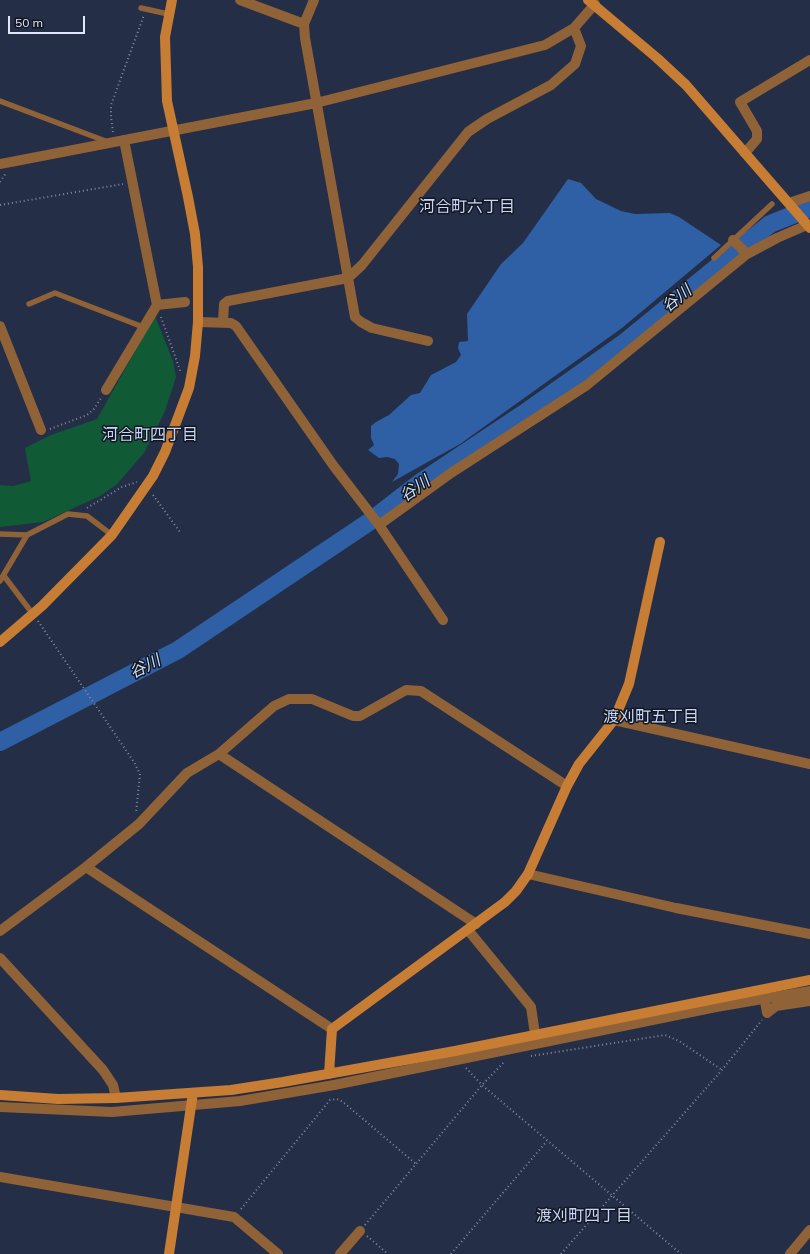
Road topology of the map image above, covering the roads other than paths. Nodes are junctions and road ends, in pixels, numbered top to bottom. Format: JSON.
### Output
{"nodes":[{"id":1,"x":172,"y":0,"type":"edge"},
{"id":2,"x":240,"y":0,"type":"edge"},
{"id":3,"x":314,"y":0,"type":"edge"},
{"id":4,"x":593,"y":1,"type":"edge"},
{"id":5,"x":144,"y":9,"type":"road end"},
{"id":6,"x":168,"y":14,"type":"junction"},
{"id":7,"x":304,"y":24,"type":"junction"},
{"id":8,"x":574,"y":28,"type":"junction"},
{"id":9,"x":810,"y":60,"type":"edge"},
{"id":10,"x":0,"y":101,"type":"edge"},
{"id":11,"x":316,"y":104,"type":"junction"},
{"id":12,"x":173,"y":131,"type":"junction"},
{"id":13,"x":116,"y":141,"type":"junction"},
{"id":14,"x":745,"y":153,"type":"junction"},
{"id":15,"x":0,"y":164,"type":"edge"},
{"id":16,"x":810,"y":196,"type":"edge"},
{"id":17,"x":772,"y":204,"type":"dead end"},
{"id":18,"x":789,"y":204,"type":"junction"},
{"id":19,"x":808,"y":226,"type":"edge"},
{"id":20,"x":733,"y":240,"type":"junction"},
{"id":21,"x":745,"y":253,"type":"junction"},
{"id":22,"x":714,"y":258,"type":"dead end"},
{"id":23,"x":348,"y":278,"type":"junction"},
{"id":24,"x":185,"y":302,"type":"dead end"},
{"id":25,"x":29,"y":304,"type":"dead end"},
{"id":26,"x":157,"y":305,"type":"junction"},
{"id":27,"x":198,"y":322,"type":"junction"},
{"id":28,"x":223,"y":322,"type":"junction"},
{"id":29,"x":0,"y":326,"type":"edge"},
{"id":30,"x":143,"y":326,"type":"junction"},
{"id":31,"x":428,"y":341,"type":"dead end"},
{"id":32,"x":106,"y":390,"type":"road end"},
{"id":33,"x":41,"y":430,"type":"road end"},
{"id":34,"x":378,"y":524,"type":"junction"},
{"id":35,"x":0,"y":534,"type":"edge"},
{"id":36,"x":27,"y":535,"type":"junction"},
{"id":37,"x":112,"y":535,"type":"junction"},
{"id":38,"x":660,"y":542,"type":"dead end"},
{"id":39,"x":4,"y":576,"type":"junction"},
{"id":40,"x":0,"y":581,"type":"edge"},
{"id":41,"x":31,"y":611,"type":"junction"},
{"id":42,"x":443,"y":620,"type":"dead end"},
{"id":43,"x":0,"y":642,"type":"edge"},
{"id":44,"x":614,"y":720,"type":"junction"},
{"id":45,"x":219,"y":754,"type":"junction"},
{"id":46,"x":810,"y":764,"type":"edge"},
{"id":47,"x":567,"y":786,"type":"junction"},
{"id":48,"x":86,"y":867,"type":"junction"},
{"id":49,"x":528,"y":874,"type":"junction"},
{"id":50,"x":472,"y":927,"type":"junction"},
{"id":51,"x":0,"y":931,"type":"edge"},
{"id":52,"x":810,"y":934,"type":"edge"},
{"id":53,"x":0,"y":958,"type":"edge"},
{"id":54,"x":810,"y":980,"type":"edge"},
{"id":55,"x":763,"y":989,"type":"junction"},
{"id":56,"x":810,"y":991,"type":"edge"},
{"id":57,"x":765,"y":1000,"type":"junction"},
{"id":58,"x":810,"y":1001,"type":"edge"},
{"id":59,"x":332,"y":1029,"type":"junction"},
{"id":60,"x":535,"y":1034,"type":"junction"},
{"id":61,"x":329,"y":1074,"type":"junction"},
{"id":62,"x":193,"y":1093,"type":"junction"},
{"id":63,"x":0,"y":1095,"type":"edge"},
{"id":64,"x":116,"y":1098,"type":"junction"},
{"id":65,"x":191,"y":1105,"type":"junction"},
{"id":66,"x":0,"y":1107,"type":"edge"},
{"id":67,"x":0,"y":1178,"type":"edge"},
{"id":68,"x":176,"y":1208,"type":"junction"},
{"id":69,"x":810,"y":1230,"type":"edge"},
{"id":70,"x":360,"y":1231,"type":"road end"},
{"id":71,"x":169,"y":1254,"type":"edge"},
{"id":72,"x":278,"y":1254,"type":"edge"},
{"id":73,"x":340,"y":1254,"type":"edge"},
{"id":74,"x":790,"y":1254,"type":"edge"}],
"edges":[{"from":1,"to":6,"type":"street"},
{"from":2,"to":7,"type":"street"},
{"from":3,"to":7,"type":"street"},
{"from":4,"to":8,"type":"street"},
{"from":4,"to":14,"type":"street"},
{"from":5,"to":6,"type":"lane"},
{"from":6,"to":12,"type":"street"},
{"from":7,"to":11,"type":"street"},
{"from":8,"to":11,"type":"street"},
{"from":8,"to":23,"type":"street"},
{"from":9,"to":14,"type":"street"},
{"from":10,"to":13,"type":"lane"},
{"from":11,"to":12,"type":"street"},
{"from":11,"to":23,"type":"street"},
{"from":12,"to":13,"type":"street"},
{"from":12,"to":27,"type":"street"},
{"from":13,"to":15,"type":"street"},
{"from":13,"to":26,"type":"street"},
{"from":14,"to":18,"type":"street"},
{"from":16,"to":18,"type":"street"},
{"from":17,"to":20,"type":"lane"},
{"from":18,"to":19,"type":"street"},
{"from":19,"to":21,"type":"street"},
{"from":20,"to":21,"type":"street"},
{"from":20,"to":22,"type":"lane"},
{"from":21,"to":34,"type":"street"},
{"from":23,"to":28,"type":"street"},
{"from":23,"to":31,"type":"street"},
{"from":24,"to":26,"type":"street"},
{"from":25,"to":30,"type":"lane"},
{"from":26,"to":30,"type":"street"},
{"from":27,"to":28,"type":"street"},
{"from":27,"to":37,"type":"street"},
{"from":28,"to":34,"type":"street"},
{"from":29,"to":33,"type":"street"},
{"from":30,"to":32,"type":"street"},
{"from":34,"to":42,"type":"street"},
{"from":35,"to":36,"type":"lane"},
{"from":36,"to":37,"type":"lane"},
{"from":36,"to":39,"type":"lane"},
{"from":37,"to":41,"type":"street"},
{"from":38,"to":44,"type":"street"},
{"from":39,"to":40,"type":"lane"},
{"from":39,"to":41,"type":"lane"},
{"from":41,"to":43,"type":"street"},
{"from":44,"to":46,"type":"street"},
{"from":44,"to":47,"type":"street"},
{"from":45,"to":47,"type":"street"},
{"from":45,"to":48,"type":"street"},
{"from":45,"to":50,"type":"street"},
{"from":47,"to":49,"type":"street"},
{"from":48,"to":51,"type":"street"},
{"from":48,"to":59,"type":"street"},
{"from":49,"to":50,"type":"street"},
{"from":49,"to":52,"type":"street"},
{"from":50,"to":59,"type":"street"},
{"from":50,"to":60,"type":"street"},
{"from":53,"to":64,"type":"street"},
{"from":54,"to":55,"type":"street"},
{"from":55,"to":57,"type":"street"},
{"from":55,"to":60,"type":"street"},
{"from":56,"to":57,"type":"street"},
{"from":57,"to":58,"type":"street"},
{"from":57,"to":65,"type":"street"},
{"from":59,"to":61,"type":"street"},
{"from":60,"to":61,"type":"street"},
{"from":61,"to":62,"type":"street"},
{"from":62,"to":64,"type":"street"},
{"from":62,"to":65,"type":"street"},
{"from":63,"to":64,"type":"street"},
{"from":65,"to":66,"type":"street"},
{"from":65,"to":68,"type":"street"},
{"from":67,"to":68,"type":"street"},
{"from":68,"to":71,"type":"street"},
{"from":68,"to":72,"type":"street"},
{"from":69,"to":74,"type":"street"},
{"from":70,"to":73,"type":"street"}]}
